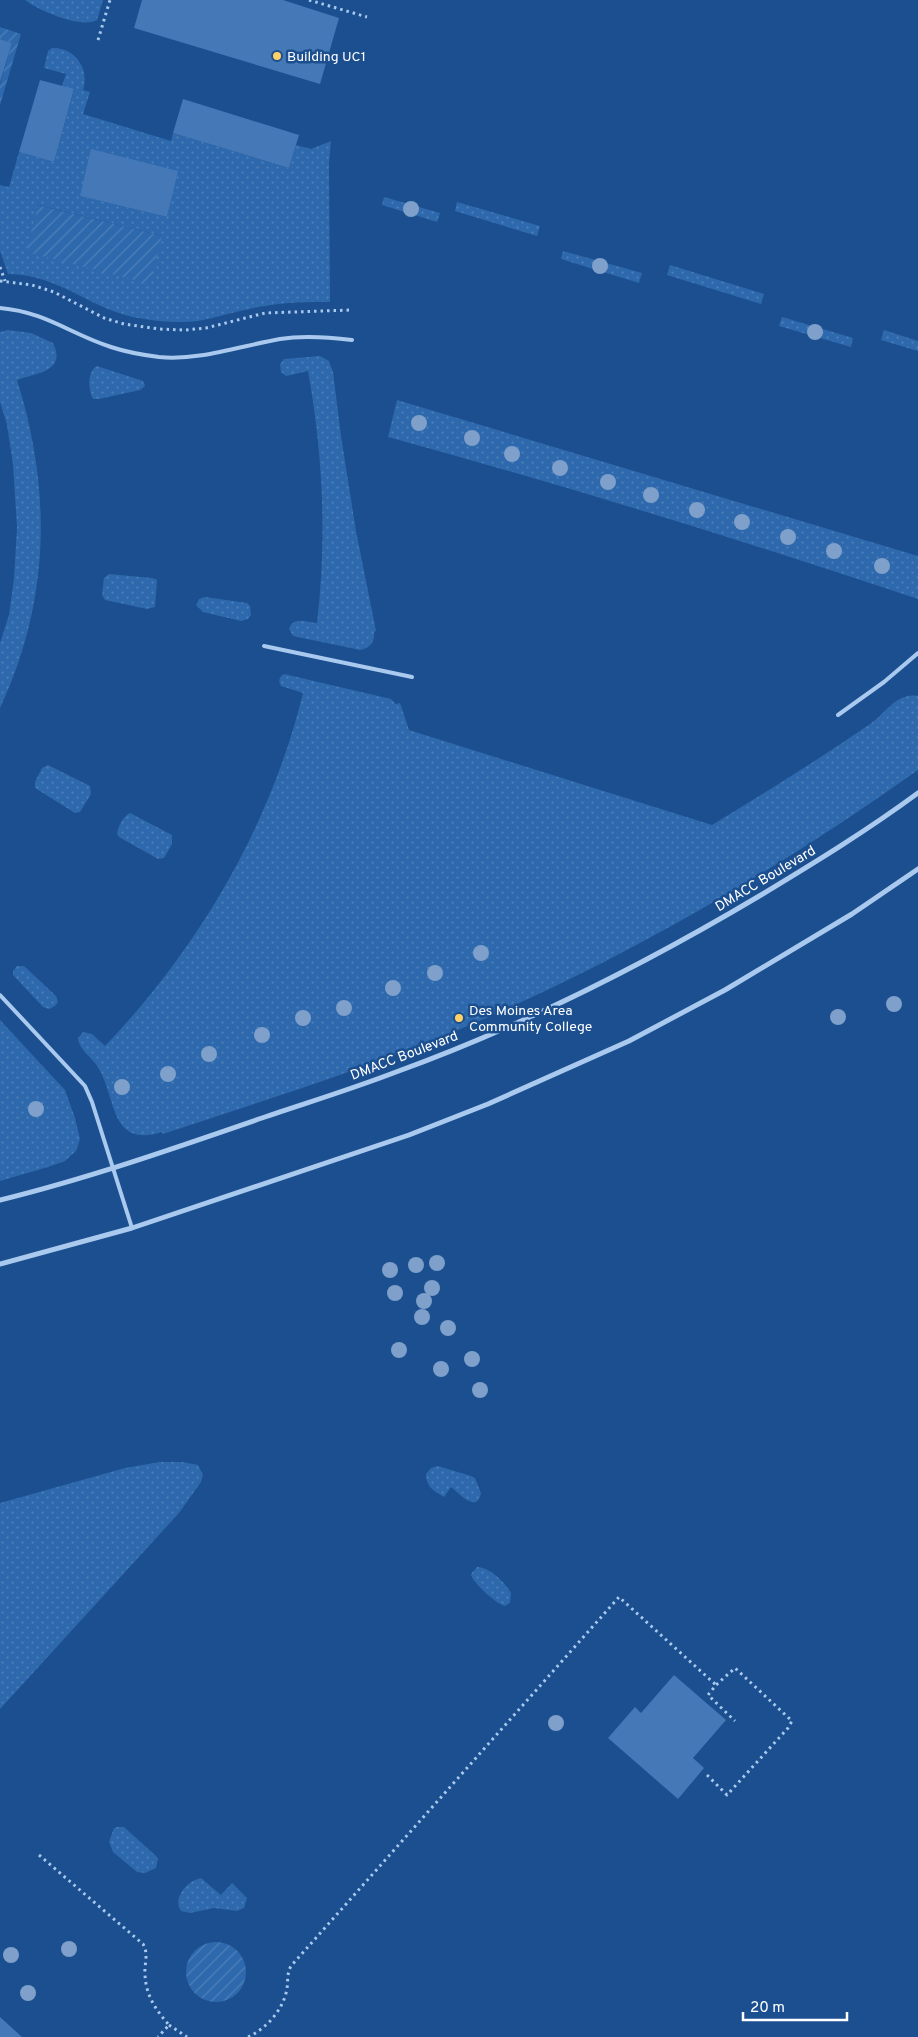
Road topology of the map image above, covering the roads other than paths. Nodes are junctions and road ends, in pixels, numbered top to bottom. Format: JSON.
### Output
{"nodes":[{"id":1,"x":0,"y":308,"type":"edge"},
{"id":2,"x":352,"y":340,"type":"dead end"},
{"id":3,"x":264,"y":646,"type":"dead end"},
{"id":4,"x":918,"y":653,"type":"edge"},
{"id":5,"x":914,"y":656,"type":"junction"},
{"id":6,"x":918,"y":661,"type":"edge"},
{"id":7,"x":412,"y":677,"type":"dead end"},
{"id":8,"x":838,"y":715,"type":"dead end"},
{"id":9,"x":918,"y":793,"type":"edge"},
{"id":10,"x":918,"y":869,"type":"edge"},
{"id":11,"x":0,"y":995,"type":"edge"},
{"id":12,"x":112,"y":1168,"type":"junction"},
{"id":13,"x":0,"y":1200,"type":"edge"},
{"id":14,"x":132,"y":1228,"type":"junction"},
{"id":15,"x":0,"y":1264,"type":"edge"}],
"edges":[{"from":1,"to":2,"type":"lane"},
{"from":3,"to":7,"type":"lane"},
{"from":4,"to":5,"type":"lane"},
{"from":5,"to":6,"type":"lane"},
{"from":5,"to":8,"type":"lane"},
{"from":9,"to":12,"type":"street","name":"DMACC Boulevard"},
{"from":10,"to":14,"type":"street"},
{"from":11,"to":12,"type":"lane"},
{"from":12,"to":13,"type":"street","name":"DMACC Boulevard"},
{"from":12,"to":14,"type":"lane"},
{"from":14,"to":15,"type":"street"}]}
